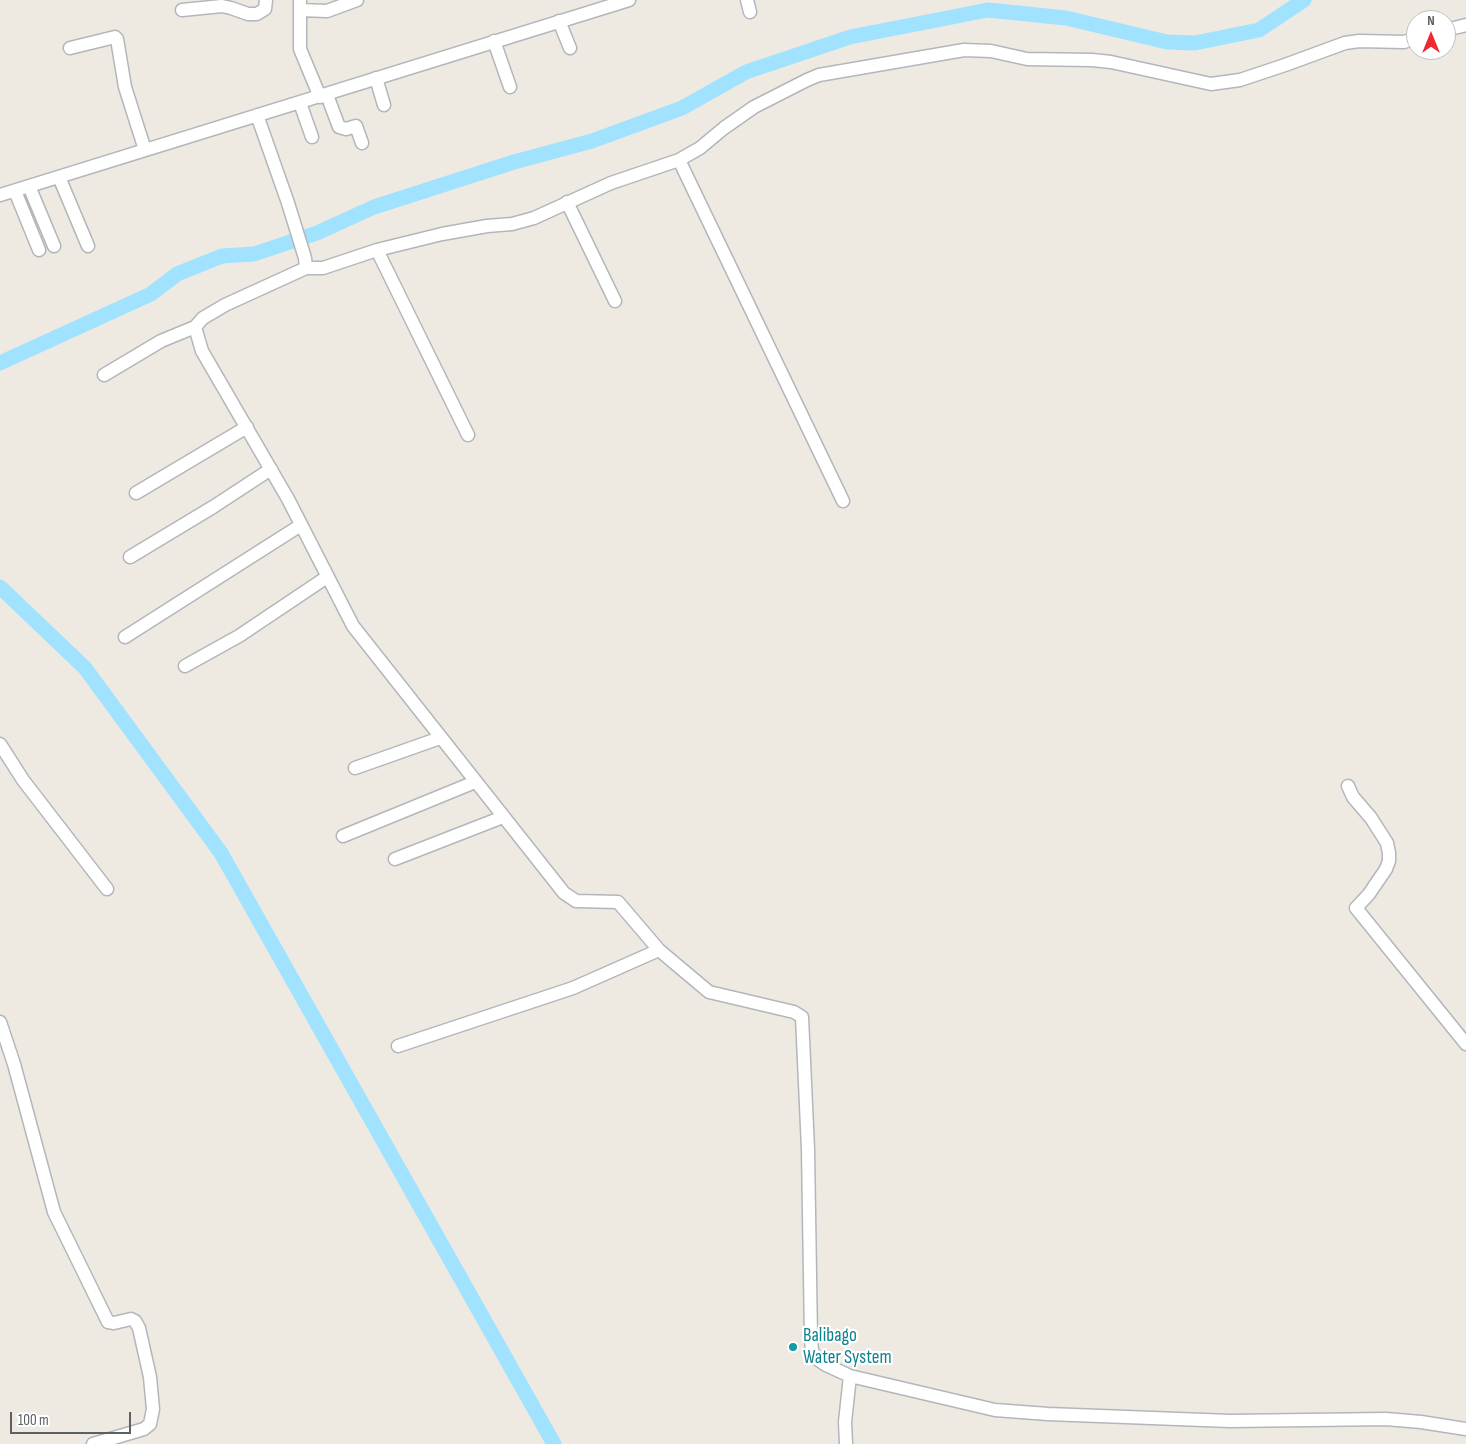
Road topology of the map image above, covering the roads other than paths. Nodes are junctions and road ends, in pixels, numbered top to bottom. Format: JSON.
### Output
{"nodes":[{"id":1,"x":266,"y":0,"type":"edge"},
{"id":2,"x":357,"y":0,"type":"edge"},
{"id":3,"x":629,"y":0,"type":"edge"},
{"id":4,"x":300,"y":5,"type":"edge"},
{"id":5,"x":182,"y":10,"type":"dead end"},
{"id":6,"x":559,"y":21,"type":"junction"},
{"id":7,"x":494,"y":41,"type":"junction"},
{"id":8,"x":1406,"y":41,"type":"edge"},
{"id":9,"x":70,"y":48,"type":"dead end"},
{"id":10,"x":570,"y":48,"type":"dead end"},
{"id":11,"x":376,"y":78,"type":"junction"},
{"id":12,"x":510,"y":87,"type":"dead end"},
{"id":13,"x":323,"y":96,"type":"junction"},
{"id":14,"x":300,"y":103,"type":"junction"},
{"id":15,"x":384,"y":105,"type":"dead end"},
{"id":16,"x":257,"y":115,"type":"junction"},
{"id":17,"x":312,"y":137,"type":"dead end"},
{"id":18,"x":362,"y":143,"type":"dead end"},
{"id":19,"x":145,"y":150,"type":"junction"},
{"id":20,"x":679,"y":160,"type":"junction"},
{"id":21,"x":59,"y":177,"type":"junction"},
{"id":22,"x":29,"y":186,"type":"junction"},
{"id":23,"x":15,"y":191,"type":"junction"},
{"id":24,"x":0,"y":195,"type":"edge"},
{"id":25,"x":567,"y":202,"type":"junction"},
{"id":26,"x":54,"y":246,"type":"dead end"},
{"id":27,"x":88,"y":246,"type":"dead end"},
{"id":28,"x":39,"y":250,"type":"dead end"},
{"id":29,"x":377,"y":250,"type":"junction"},
{"id":30,"x":306,"y":268,"type":"junction"},
{"id":31,"x":615,"y":301,"type":"dead end"},
{"id":32,"x":195,"y":327,"type":"junction"},
{"id":33,"x":104,"y":376,"type":"dead end"},
{"id":34,"x":247,"y":427,"type":"junction"},
{"id":35,"x":468,"y":435,"type":"dead end"},
{"id":36,"x":271,"y":469,"type":"junction"},
{"id":37,"x":136,"y":493,"type":"dead end"},
{"id":38,"x":843,"y":501,"type":"dead end"},
{"id":39,"x":301,"y":525,"type":"junction"},
{"id":40,"x":130,"y":557,"type":"dead end"},
{"id":41,"x":326,"y":576,"type":"junction"},
{"id":42,"x":125,"y":637,"type":"dead end"},
{"id":43,"x":186,"y":666,"type":"dead end"},
{"id":44,"x":440,"y":738,"type":"junction"},
{"id":45,"x":0,"y":744,"type":"edge"},
{"id":46,"x":355,"y":768,"type":"dead end"},
{"id":47,"x":475,"y":782,"type":"junction"},
{"id":48,"x":1348,"y":786,"type":"dead end"},
{"id":49,"x":503,"y":817,"type":"junction"},
{"id":50,"x":343,"y":836,"type":"dead end"},
{"id":51,"x":395,"y":859,"type":"dead end"},
{"id":52,"x":107,"y":889,"type":"dead end"},
{"id":53,"x":659,"y":950,"type":"junction"},
{"id":54,"x":0,"y":1022,"type":"edge"},
{"id":55,"x":1466,"y":1044,"type":"edge"},
{"id":56,"x":398,"y":1046,"type":"dead end"},
{"id":57,"x":850,"y":1376,"type":"junction"},
{"id":58,"x":1466,"y":1429,"type":"edge"},
{"id":59,"x":93,"y":1444,"type":"edge"},
{"id":60,"x":846,"y":1444,"type":"edge"}],
"edges":[{"from":1,"to":5,"type":"street"},
{"from":2,"to":4,"type":"street"},
{"from":3,"to":6,"type":"street"},
{"from":4,"to":13,"type":"street"},
{"from":6,"to":7,"type":"street"},
{"from":6,"to":10,"type":"street"},
{"from":7,"to":11,"type":"street"},
{"from":7,"to":12,"type":"street"},
{"from":8,"to":20,"type":"street"},
{"from":9,"to":19,"type":"street"},
{"from":11,"to":13,"type":"street"},
{"from":11,"to":15,"type":"street"},
{"from":13,"to":14,"type":"street"},
{"from":13,"to":18,"type":"street"},
{"from":14,"to":16,"type":"street"},
{"from":14,"to":17,"type":"street"},
{"from":16,"to":19,"type":"street"},
{"from":16,"to":30,"type":"street"},
{"from":19,"to":21,"type":"street"},
{"from":20,"to":25,"type":"street"},
{"from":20,"to":38,"type":"street"},
{"from":21,"to":22,"type":"street"},
{"from":21,"to":27,"type":"street"},
{"from":22,"to":23,"type":"street"},
{"from":22,"to":26,"type":"street"},
{"from":23,"to":24,"type":"street"},
{"from":23,"to":28,"type":"street"},
{"from":25,"to":29,"type":"street"},
{"from":25,"to":31,"type":"street"},
{"from":29,"to":30,"type":"street"},
{"from":29,"to":35,"type":"street"},
{"from":30,"to":32,"type":"street"},
{"from":32,"to":33,"type":"street"},
{"from":32,"to":34,"type":"street"},
{"from":34,"to":36,"type":"street"},
{"from":34,"to":37,"type":"street"},
{"from":36,"to":39,"type":"street"},
{"from":36,"to":40,"type":"street"},
{"from":39,"to":41,"type":"street"},
{"from":39,"to":42,"type":"street"},
{"from":41,"to":43,"type":"street"},
{"from":41,"to":44,"type":"street"},
{"from":44,"to":46,"type":"street"},
{"from":44,"to":47,"type":"street"},
{"from":45,"to":52,"type":"street"},
{"from":47,"to":49,"type":"street"},
{"from":47,"to":50,"type":"street"},
{"from":48,"to":55,"type":"street"},
{"from":49,"to":51,"type":"street"},
{"from":49,"to":53,"type":"street"},
{"from":53,"to":56,"type":"street"},
{"from":53,"to":57,"type":"street"},
{"from":54,"to":59,"type":"street"},
{"from":57,"to":58,"type":"street"},
{"from":57,"to":60,"type":"street"}]}
